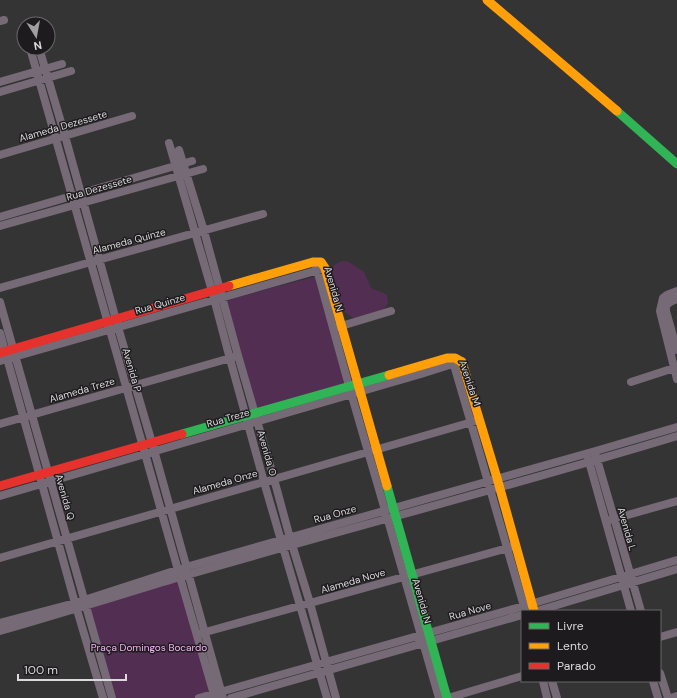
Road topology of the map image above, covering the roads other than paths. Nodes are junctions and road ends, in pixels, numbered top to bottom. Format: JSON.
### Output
{"nodes":[{"id":1,"x":486,"y":0,"type":"edge"},
{"id":2,"x":32,"y":56,"type":"edge"},
{"id":3,"x":41,"y":56,"type":"edge"},
{"id":4,"x":62,"y":64,"type":"dead end"},
{"id":5,"x":45,"y":68,"type":"junction"},
{"id":6,"x":36,"y":71,"type":"junction"},
{"id":7,"x":71,"y":71,"type":"dead end"},
{"id":8,"x":48,"y":78,"type":"junction"},
{"id":9,"x":39,"y":80,"type":"junction"},
{"id":10,"x":0,"y":82,"type":"edge"},
{"id":11,"x":0,"y":92,"type":"edge"},
{"id":12,"x":132,"y":116,"type":"dead end"},
{"id":13,"x":65,"y":136,"type":"junction"},
{"id":14,"x":56,"y":138,"type":"junction"},
{"id":15,"x":169,"y":143,"type":"dead end"},
{"id":16,"x":179,"y":150,"type":"dead end"},
{"id":17,"x":0,"y":155,"type":"edge"},
{"id":18,"x":192,"y":161,"type":"dead end"},
{"id":19,"x":677,"y":164,"type":"edge"},
{"id":20,"x":179,"y":165,"type":"junction"},
{"id":21,"x":203,"y":169,"type":"dead end"},
{"id":22,"x":182,"y":175,"type":"junction"},
{"id":23,"x":76,"y":195,"type":"junction"},
{"id":24,"x":79,"y":204,"type":"junction"},
{"id":25,"x":263,"y":214,"type":"dead end"},
{"id":26,"x":0,"y":216,"type":"edge"},
{"id":27,"x":0,"y":226,"type":"edge"},
{"id":28,"x":204,"y":230,"type":"junction"},
{"id":29,"x":195,"y":233,"type":"junction"},
{"id":30,"x":99,"y":259,"type":"junction"},
{"id":31,"x":91,"y":262,"type":"junction"},
{"id":32,"x":318,"y":267,"type":"joint"},
{"id":33,"x":0,"y":288,"type":"edge"},
{"id":34,"x":677,"y":291,"type":"edge"},
{"id":35,"x":217,"y":294,"type":"junction"},
{"id":36,"x":677,"y":299,"type":"edge"},
{"id":37,"x":0,"y":302,"type":"edge"},
{"id":38,"x":664,"y":306,"type":"junction"},
{"id":39,"x":391,"y":311,"type":"dead end"},
{"id":40,"x":113,"y":324,"type":"junction"},
{"id":41,"x":338,"y":327,"type":"junction"},
{"id":42,"x":0,"y":333,"type":"edge"},
{"id":43,"x":677,"y":350,"type":"edge"},
{"id":44,"x":7,"y":355,"type":"edge"},
{"id":45,"x":238,"y":356,"type":"junction"},
{"id":46,"x":447,"y":358,"type":"joint"},
{"id":47,"x":230,"y":359,"type":"junction"},
{"id":48,"x":459,"y":363,"type":"junction"},
{"id":49,"x":675,"y":367,"type":"edge"},
{"id":50,"x":677,"y":379,"type":"edge"},
{"id":51,"x":631,"y":382,"type":"dead end"},
{"id":52,"x":135,"y":385,"type":"junction"},
{"id":53,"x":360,"y":387,"type":"junction"},
{"id":54,"x":126,"y":388,"type":"junction"},
{"id":55,"x":350,"y":390,"type":"junction"},
{"id":56,"x":27,"y":416,"type":"junction"},
{"id":57,"x":252,"y":419,"type":"junction"},
{"id":58,"x":475,"y":421,"type":"junction"},
{"id":59,"x":0,"y":424,"type":"edge"},
{"id":60,"x":677,"y":427,"type":"edge"},
{"id":61,"x":677,"y":436,"type":"edge"},
{"id":62,"x":148,"y":448,"type":"junction"},
{"id":63,"x":373,"y":451,"type":"junction"},
{"id":64,"x":591,"y":453,"type":"junction"},
{"id":65,"x":597,"y":460,"type":"junction"},
{"id":66,"x":589,"y":463,"type":"junction"},
{"id":67,"x":43,"y":473,"type":"junction"},
{"id":68,"x":274,"y":479,"type":"junction"},
{"id":69,"x":50,"y":481,"type":"junction"},
{"id":70,"x":488,"y":481,"type":"junction"},
{"id":71,"x":264,"y":482,"type":"junction"},
{"id":72,"x":42,"y":484,"type":"junction"},
{"id":73,"x":496,"y":485,"type":"junction"},
{"id":74,"x":0,"y":486,"type":"edge"},
{"id":75,"x":0,"y":496,"type":"edge"},
{"id":76,"x":677,"y":501,"type":"edge"},
{"id":77,"x":170,"y":508,"type":"junction"},
{"id":78,"x":161,"y":511,"type":"junction"},
{"id":79,"x":391,"y":513,"type":"junction"},
{"id":80,"x":614,"y":519,"type":"junction"},
{"id":81,"x":606,"y":522,"type":"junction"},
{"id":82,"x":66,"y":538,"type":"junction"},
{"id":83,"x":58,"y":540,"type":"junction"},
{"id":84,"x":291,"y":541,"type":"junction"},
{"id":85,"x":283,"y":544,"type":"junction"},
{"id":86,"x":511,"y":547,"type":"junction"},
{"id":87,"x":0,"y":558,"type":"edge"},
{"id":88,"x":677,"y":560,"type":"edge"},
{"id":89,"x":677,"y":569,"type":"edge"},
{"id":90,"x":187,"y":571,"type":"junction"},
{"id":91,"x":179,"y":573,"type":"junction"},
{"id":92,"x":408,"y":576,"type":"junction"},
{"id":93,"x":627,"y":580,"type":"junction"},
{"id":94,"x":84,"y":602,"type":"junction"},
{"id":95,"x":310,"y":603,"type":"junction"},
{"id":96,"x":76,"y":606,"type":"junction"},
{"id":97,"x":300,"y":606,"type":"junction"},
{"id":98,"x":530,"y":608,"type":"edge"},
{"id":99,"x":632,"y":610,"type":"edge"},
{"id":100,"x":641,"y":610,"type":"edge"},
{"id":101,"x":521,"y":611,"type":"edge"},
{"id":102,"x":521,"y":615,"type":"edge"},
{"id":103,"x":0,"y":623,"type":"edge"},
{"id":104,"x":0,"y":631,"type":"edge"},
{"id":105,"x":677,"y":632,"type":"edge"},
{"id":106,"x":201,"y":633,"type":"junction"},
{"id":107,"x":661,"y":637,"type":"edge"},
{"id":108,"x":426,"y":638,"type":"junction"},
{"id":109,"x":327,"y":666,"type":"junction"},
{"id":110,"x":318,"y":669,"type":"junction"},
{"id":111,"x":521,"y":676,"type":"edge"},
{"id":112,"x":661,"y":676,"type":"edge"},
{"id":113,"x":543,"y":682,"type":"edge"},
{"id":114,"x":552,"y":682,"type":"edge"},
{"id":115,"x":653,"y":682,"type":"edge"},
{"id":116,"x":218,"y":695,"type":"edge"},
{"id":117,"x":677,"y":696,"type":"edge"},
{"id":118,"x":103,"y":698,"type":"edge"},
{"id":119,"x":112,"y":698,"type":"edge"},
{"id":120,"x":199,"y":698,"type":"edge"},
{"id":121,"x":231,"y":698,"type":"edge"},
{"id":122,"x":327,"y":698,"type":"edge"},
{"id":123,"x":336,"y":698,"type":"edge"},
{"id":124,"x":439,"y":698,"type":"edge"},
{"id":125,"x":448,"y":698,"type":"edge"},
{"id":126,"x":547,"y":698,"type":"edge"},
{"id":127,"x":556,"y":698,"type":"edge"},
{"id":128,"x":658,"y":698,"type":"edge"},
{"id":129,"x":669,"y":698,"type":"edge"}],
"edges":[{"from":1,"to":19,"type":"street"},
{"from":2,"to":6,"type":"street","name":"Avenida P"},
{"from":3,"to":5,"type":"street","name":"Avenida P"},
{"from":4,"to":5,"type":"street"},
{"from":5,"to":6,"type":"street"},
{"from":5,"to":8,"type":"street","name":"Avenida P"},
{"from":6,"to":9,"type":"street","name":"Avenida P"},
{"from":6,"to":10,"type":"street"},
{"from":7,"to":8,"type":"street"},
{"from":8,"to":9,"type":"street"},
{"from":8,"to":13,"type":"street","name":"Avenida P"},
{"from":9,"to":11,"type":"street"},
{"from":9,"to":14,"type":"street","name":"Avenida P"},
{"from":12,"to":13,"type":"street","name":"Alameda Dezessete"},
{"from":13,"to":14,"type":"street","name":"Alameda Dezessete"},
{"from":13,"to":23,"type":"street","name":"Avenida P"},
{"from":14,"to":17,"type":"street","name":"Alameda Dezessete"},
{"from":14,"to":23,"type":"street","name":"Avenida P"},
{"from":15,"to":20,"type":"street","name":"Avenida O"},
{"from":16,"to":20,"type":"street","name":"Avenida O"},
{"from":18,"to":20,"type":"street","name":"Rua Dezessete"},
{"from":20,"to":22,"type":"street","name":"Avenida O"},
{"from":20,"to":23,"type":"street","name":"Rua Dezessete"},
{"from":21,"to":22,"type":"street","name":"Rua Dezessete"},
{"from":22,"to":24,"type":"street","name":"Rua Dezessete"},
{"from":22,"to":28,"type":"street","name":"Avenida O"},
{"from":22,"to":29,"type":"street","name":"Avenida O"},
{"from":23,"to":24,"type":"street","name":"Avenida P"},
{"from":23,"to":26,"type":"street","name":"Rua Dezessete"},
{"from":24,"to":27,"type":"street","name":"Rua Dezessete"},
{"from":24,"to":30,"type":"street","name":"Avenida P"},
{"from":24,"to":31,"type":"street","name":"Avenida P"},
{"from":25,"to":28,"type":"street","name":"Alameda Quinze"},
{"from":28,"to":29,"type":"street","name":"Alameda Quinze"},
{"from":28,"to":35,"type":"street","name":"Avenida O"},
{"from":29,"to":30,"type":"street","name":"Alameda Quinze"},
{"from":29,"to":35,"type":"street","name":"Avenida O"},
{"from":30,"to":31,"type":"street","name":"Alameda Quinze"},
{"from":30,"to":40,"type":"street","name":"Avenida P"},
{"from":31,"to":33,"type":"street","name":"Alameda Quinze"},
{"from":31,"to":40,"type":"street","name":"Avenida P"},
{"from":32,"to":35,"type":"street","name":"Rua Quinze"},
{"from":32,"to":41,"type":"street","name":"Avenida N"},
{"from":34,"to":38,"type":"street"},
{"from":35,"to":40,"type":"street","name":"Rua Quinze"},
{"from":35,"to":45,"type":"street","name":"Avenida O"},
{"from":35,"to":47,"type":"street","name":"Avenida O"},
{"from":36,"to":38,"type":"street"},
{"from":37,"to":44,"type":"street","name":"Avenida Q"},
{"from":38,"to":43,"type":"street"},
{"from":38,"to":49,"type":"street"},
{"from":39,"to":41,"type":"street"},
{"from":40,"to":44,"type":"street","name":"Rua Quinze"},
{"from":40,"to":52,"type":"street","name":"Avenida P"},
{"from":40,"to":54,"type":"street","name":"Avenida P"},
{"from":41,"to":53,"type":"street","name":"Avenida N"},
{"from":41,"to":55,"type":"street","name":"Avenida N"},
{"from":42,"to":44,"type":"street","name":"Avenida Q"},
{"from":44,"to":56,"type":"street","name":"Avenida Q"},
{"from":45,"to":47,"type":"street","name":"Alameda Treze"},
{"from":45,"to":57,"type":"street","name":"Avenida O"},
{"from":46,"to":48,"type":"street","name":"Avenida M"},
{"from":46,"to":53,"type":"street","name":"Rua Treze"},
{"from":47,"to":52,"type":"street","name":"Alameda Treze"},
{"from":47,"to":57,"type":"street","name":"Avenida O"},
{"from":48,"to":53,"type":"street","name":"Rua Treze"},
{"from":48,"to":58,"type":"street","name":"Avenida M"},
{"from":49,"to":50,"type":"street"},
{"from":49,"to":51,"type":"street"},
{"from":52,"to":54,"type":"street","name":"Alameda Treze"},
{"from":52,"to":62,"type":"street","name":"Avenida P"},
{"from":53,"to":55,"type":"street","name":"Rua Treze"},
{"from":53,"to":63,"type":"street","name":"Avenida N"},
{"from":54,"to":56,"type":"street","name":"Alameda Treze"},
{"from":54,"to":62,"type":"street","name":"Avenida P"},
{"from":55,"to":57,"type":"street","name":"Rua Treze"},
{"from":55,"to":63,"type":"street","name":"Avenida N"},
{"from":56,"to":59,"type":"street","name":"Alameda Treze"},
{"from":56,"to":67,"type":"street","name":"Avenida Q"},
{"from":57,"to":62,"type":"street","name":"Rua Treze"},
{"from":57,"to":68,"type":"street","name":"Avenida O"},
{"from":57,"to":71,"type":"street","name":"Avenida O"},
{"from":58,"to":63,"type":"street","name":"Alameda Onze"},
{"from":58,"to":70,"type":"street","name":"Avenida M"},
{"from":58,"to":73,"type":"street","name":"Avenida M"},
{"from":60,"to":64,"type":"street","name":"Rua Onze"},
{"from":61,"to":65,"type":"street","name":"Rua Onze"},
{"from":62,"to":67,"type":"street","name":"Rua Treze"},
{"from":62,"to":69,"type":"street","name":"Rua Treze"},
{"from":62,"to":77,"type":"street","name":"Avenida P"},
{"from":62,"to":78,"type":"street","name":"Avenida P"},
{"from":63,"to":68,"type":"street","name":"Alameda Onze"},
{"from":63,"to":79,"type":"street","name":"Avenida N"},
{"from":64,"to":65,"type":"street","name":"Avenida L"},
{"from":64,"to":66,"type":"street","name":"Avenida L"},
{"from":64,"to":73,"type":"street","name":"Rua Onze"},
{"from":65,"to":66,"type":"street","name":"Rua Onze"},
{"from":65,"to":80,"type":"street","name":"Avenida L"},
{"from":66,"to":73,"type":"street","name":"Rua Onze"},
{"from":66,"to":81,"type":"street","name":"Avenida L"},
{"from":67,"to":69,"type":"street","name":"Avenida Q"},
{"from":67,"to":72,"type":"street","name":"Avenida Q"},
{"from":67,"to":74,"type":"street","name":"Rua Treze"},
{"from":68,"to":71,"type":"street","name":"Alameda Onze"},
{"from":68,"to":84,"type":"street","name":"Avenida O"},
{"from":69,"to":72,"type":"street","name":"Rua Treze"},
{"from":69,"to":82,"type":"street","name":"Avenida Q"},
{"from":70,"to":73,"type":"street","name":"Rua Onze"},
{"from":70,"to":79,"type":"street","name":"Rua Onze"},
{"from":71,"to":77,"type":"street","name":"Alameda Onze"},
{"from":71,"to":85,"type":"street","name":"Avenida O"},
{"from":72,"to":75,"type":"street","name":"Rua Treze"},
{"from":72,"to":83,"type":"street","name":"Avenida Q"},
{"from":73,"to":79,"type":"street","name":"Rua Onze"},
{"from":73,"to":86,"type":"street","name":"Avenida M"},
{"from":76,"to":80,"type":"street"},
{"from":77,"to":78,"type":"street","name":"Alameda Onze"},
{"from":77,"to":90,"type":"street","name":"Avenida P"},
{"from":78,"to":82,"type":"street","name":"Alameda Onze"},
{"from":78,"to":91,"type":"street","name":"Avenida P"},
{"from":79,"to":84,"type":"street","name":"Rua Onze"},
{"from":79,"to":92,"type":"street","name":"Avenida N"},
{"from":80,"to":81,"type":"street"},
{"from":80,"to":93,"type":"street","name":"Avenida L"},
{"from":81,"to":93,"type":"street","name":"Avenida L"},
{"from":82,"to":83,"type":"street","name":"Alameda Onze"},
{"from":82,"to":94,"type":"street","name":"Avenida Q"},
{"from":83,"to":87,"type":"street","name":"Alameda Onze"},
{"from":83,"to":96,"type":"street","name":"Avenida Q"},
{"from":84,"to":85,"type":"street","name":"Rua Onze"},
{"from":84,"to":95,"type":"street","name":"Avenida O"},
{"from":85,"to":90,"type":"street","name":"Rua Onze"},
{"from":85,"to":97,"type":"street","name":"Avenida O"},
{"from":86,"to":92,"type":"street","name":"Alameda Nove"},
{"from":86,"to":98,"type":"street","name":"Avenida M"},
{"from":88,"to":93,"type":"street","name":"Rua Nove"},
{"from":89,"to":93,"type":"street","name":"Rua Nove"},
{"from":90,"to":91,"type":"street","name":"Rua Onze"},
{"from":90,"to":106,"type":"street","name":"Avenida P"},
{"from":91,"to":94,"type":"street","name":"Rua Onze"},
{"from":91,"to":106,"type":"street","name":"Avenida P"},
{"from":92,"to":95,"type":"street","name":"Alameda Nove"},
{"from":92,"to":108,"type":"street","name":"Avenida N"},
{"from":93,"to":98,"type":"street","name":"Rua Nove"},
{"from":93,"to":99,"type":"street","name":"Avenida L"},
{"from":93,"to":100,"type":"street","name":"Avenida L"},
{"from":94,"to":96,"type":"street","name":"Rua Onze"},
{"from":94,"to":119,"type":"street","name":"Avenida Q"},
{"from":95,"to":97,"type":"street","name":"Alameda Nove"},
{"from":95,"to":109,"type":"street","name":"Avenida O"},
{"from":96,"to":103,"type":"street","name":"Rua Onze"},
{"from":96,"to":104,"type":"street","name":"Rua Onze"},
{"from":96,"to":118,"type":"street","name":"Avenida Q"},
{"from":97,"to":106,"type":"street","name":"Alameda Nove"},
{"from":97,"to":110,"type":"street","name":"Avenida O"},
{"from":101,"to":108,"type":"street","name":"Rua Nove"},
{"from":102,"to":108,"type":"street","name":"Rua Nove"},
{"from":105,"to":107,"type":"street"},
{"from":106,"to":116,"type":"street","name":"Avenida P"},
{"from":108,"to":109,"type":"street","name":"Rua Nove"},
{"from":108,"to":124,"type":"street","name":"Avenida N"},
{"from":108,"to":125,"type":"street","name":"Avenida N"},
{"from":109,"to":110,"type":"street","name":"Rua Nove"},
{"from":109,"to":123,"type":"street","name":"Avenida O"},
{"from":110,"to":116,"type":"street","name":"Rua Nove"},
{"from":110,"to":121,"type":"street","name":"Rua Nove"},
{"from":110,"to":122,"type":"street","name":"Avenida O"},
{"from":111,"to":125,"type":"street"},
{"from":112,"to":129,"type":"street"},
{"from":113,"to":126,"type":"street"},
{"from":114,"to":127,"type":"street"},
{"from":115,"to":128,"type":"street"},
{"from":116,"to":120,"type":"street","name":"Rua Nove"},
{"from":117,"to":129,"type":"street"}]}
